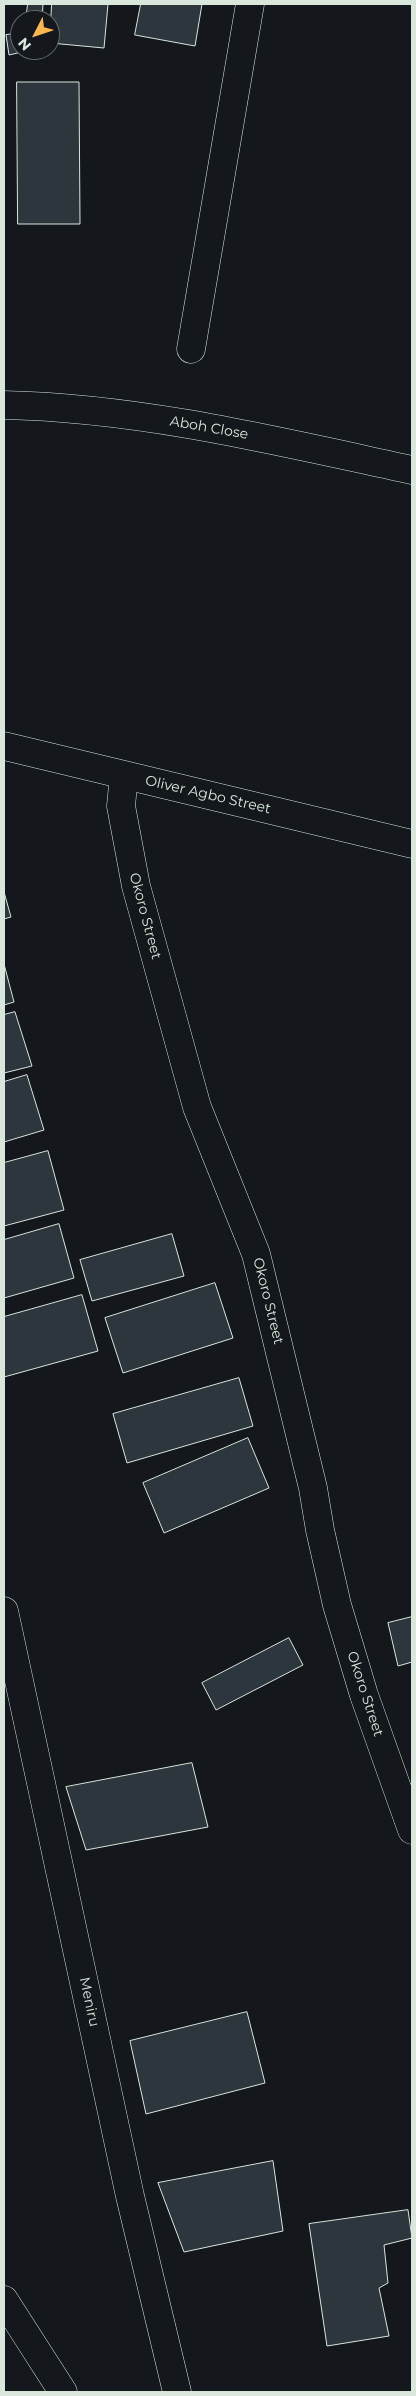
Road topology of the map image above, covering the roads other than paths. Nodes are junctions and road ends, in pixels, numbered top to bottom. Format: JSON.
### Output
{"nodes":[{"id":1,"x":250,"y":4,"type":"edge"},
{"id":2,"x":191,"y":349,"type":"dead end"},
{"id":3,"x":4,"y":405,"type":"edge"},
{"id":4,"x":412,"y":470,"type":"edge"},
{"id":5,"x":4,"y":746,"type":"edge"},
{"id":6,"x":124,"y":775,"type":"junction"},
{"id":7,"x":412,"y":844,"type":"edge"},
{"id":8,"x":4,"y":1611,"type":"edge"},
{"id":9,"x":412,"y":1830,"type":"edge"},
{"id":10,"x":4,"y":2300,"type":"edge"},
{"id":11,"x":63,"y":2392,"type":"edge"},
{"id":12,"x":177,"y":2392,"type":"edge"}],
"edges":[{"from":1,"to":2,"type":"street"},
{"from":3,"to":4,"type":"street","name":"Aboh Close"},
{"from":5,"to":6,"type":"street","name":"Oliver Agbo Street"},
{"from":6,"to":7,"type":"street","name":"Oliver Agbo Street"},
{"from":6,"to":9,"type":"street","name":"Okoro Street"},
{"from":8,"to":12,"type":"street","name":"Meniru"},
{"from":10,"to":11,"type":"street"}]}
